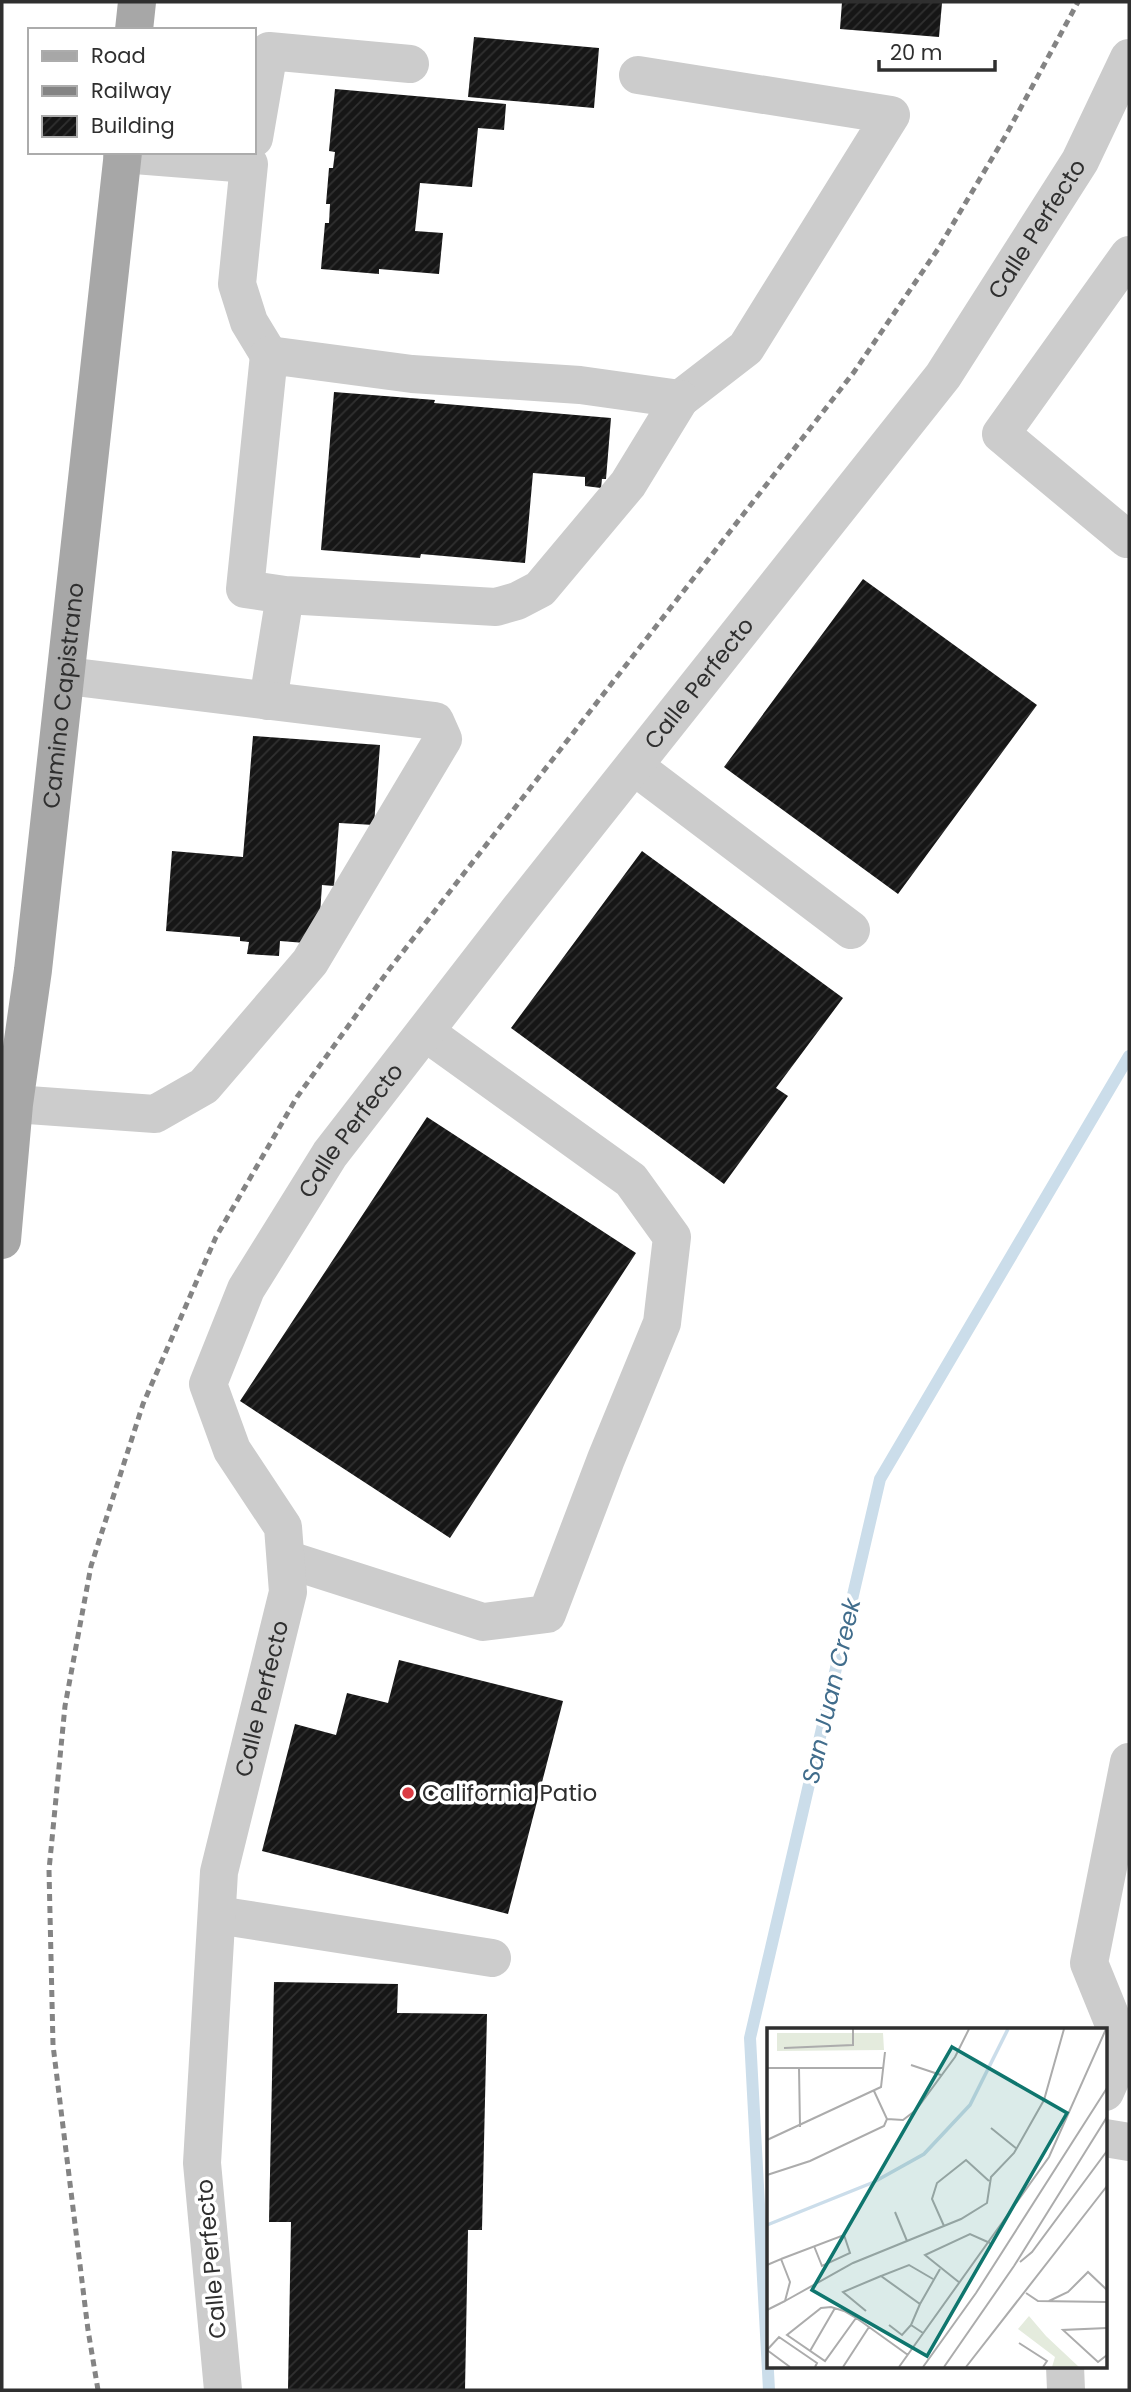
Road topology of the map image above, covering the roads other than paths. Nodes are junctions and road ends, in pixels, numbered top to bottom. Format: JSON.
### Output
{"nodes":[{"id":1,"x":137,"y":2,"type":"edge"},
{"id":2,"x":134,"y":28,"type":"edge"},
{"id":3,"x":1129,"y":58,"type":"edge"},
{"id":4,"x":410,"y":64,"type":"dead end"},
{"id":5,"x":638,"y":75,"type":"dead end"},
{"id":6,"x":256,"y":124,"type":"edge"},
{"id":7,"x":123,"y":154,"type":"edge"},
{"id":8,"x":251,"y":154,"type":"edge"},
{"id":9,"x":1129,"y":255,"type":"edge"},
{"id":10,"x":269,"y":355,"type":"junction"},
{"id":11,"x":680,"y":399,"type":"junction"},
{"id":12,"x":1129,"y":536,"type":"edge"},
{"id":13,"x":285,"y":594,"type":"junction"},
{"id":14,"x":67,"y":676,"type":"junction"},
{"id":15,"x":268,"y":701,"type":"junction"},
{"id":16,"x":634,"y":766,"type":"junction"},
{"id":17,"x":851,"y":930,"type":"dead end"},
{"id":18,"x":425,"y":1032,"type":"junction"},
{"id":19,"x":14,"y":1104,"type":"junction"},
{"id":20,"x":2,"y":1240,"type":"edge"},
{"id":21,"x":286,"y":1559,"type":"junction"},
{"id":22,"x":1129,"y":1762,"type":"edge"},
{"id":23,"x":217,"y":1915,"type":"junction"},
{"id":24,"x":492,"y":1958,"type":"dead end"},
{"id":25,"x":1106,"y":2090,"type":"edge"},
{"id":26,"x":1106,"y":2138,"type":"edge"},
{"id":27,"x":1129,"y":2142,"type":"edge"},
{"id":28,"x":1065,"y":2368,"type":"edge"},
{"id":29,"x":223,"y":2390,"type":"edge"},
{"id":30,"x":1066,"y":2390,"type":"edge"}],
"edges":[{"from":1,"to":2,"type":"main road"},
{"from":3,"to":16,"type":"street","name":"Calle Perfecto"},
{"from":4,"to":6,"type":"street"},
{"from":5,"to":11,"type":"street"},
{"from":7,"to":14,"type":"main road","name":"Camino Capistrano"},
{"from":8,"to":10,"type":"street"},
{"from":9,"to":12,"type":"street"},
{"from":10,"to":11,"type":"street"},
{"from":10,"to":13,"type":"street"},
{"from":11,"to":13,"type":"street"},
{"from":13,"to":15,"type":"street"},
{"from":14,"to":15,"type":"street"},
{"from":14,"to":19,"type":"main road","name":"Camino Capistrano"},
{"from":15,"to":19,"type":"street"},
{"from":16,"to":17,"type":"street"},
{"from":16,"to":18,"type":"street","name":"Calle Perfecto"},
{"from":18,"to":21,"type":"street","name":"Calle Perfecto"},
{"from":18,"to":21,"type":"street"},
{"from":19,"to":20,"type":"main road","name":"Camino Capistrano"},
{"from":21,"to":23,"type":"street","name":"Calle Perfecto"},
{"from":22,"to":25,"type":"street"},
{"from":23,"to":24,"type":"street"},
{"from":23,"to":29,"type":"street","name":"Calle Perfecto"},
{"from":26,"to":27,"type":"street"},
{"from":28,"to":30,"type":"street"}]}
